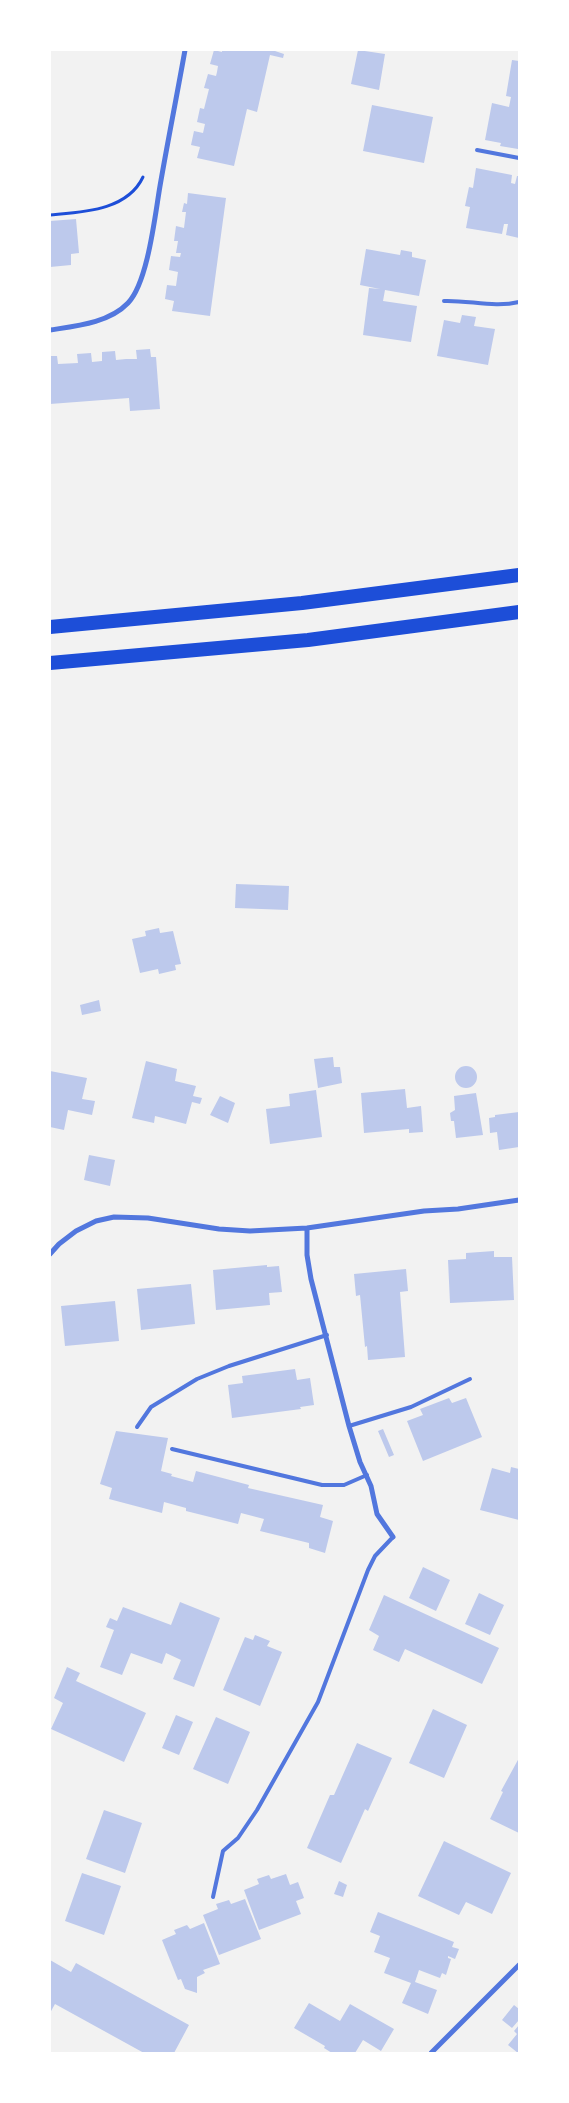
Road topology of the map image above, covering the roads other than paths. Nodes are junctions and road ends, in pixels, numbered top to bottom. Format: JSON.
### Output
{"nodes":[{"id":1,"x":185,"y":50,"type":"edge"},
{"id":2,"x":476,"y":150,"type":"dead end"},
{"id":3,"x":519,"y":158,"type":"edge"},
{"id":4,"x":444,"y":301,"type":"dead end"},
{"id":5,"x":519,"y":302,"type":"edge"},
{"id":6,"x":50,"y":330,"type":"edge"},
{"id":7,"x":519,"y":575,"type":"edge"},
{"id":8,"x":519,"y":612,"type":"edge"},
{"id":9,"x":50,"y":627,"type":"edge"},
{"id":10,"x":50,"y":662,"type":"edge"},
{"id":11,"x":519,"y":1200,"type":"edge"},
{"id":12,"x":307,"y":1228,"type":"junction"},
{"id":13,"x":50,"y":1254,"type":"edge"},
{"id":14,"x":327,"y":1335,"type":"junction"},
{"id":15,"x":470,"y":1378,"type":"dead end"},
{"id":16,"x":349,"y":1426,"type":"junction"},
{"id":17,"x":137,"y":1428,"type":"dead end"},
{"id":18,"x":172,"y":1449,"type":"dead end"},
{"id":19,"x":367,"y":1475,"type":"junction"},
{"id":20,"x":393,"y":1536,"type":"joint"},
{"id":21,"x":213,"y":1897,"type":"dead end"},
{"id":22,"x":519,"y":1965,"type":"edge"},
{"id":23,"x":430,"y":2053,"type":"edge"}],
"edges":[{"from":1,"to":6,"type":"street"},
{"from":2,"to":3,"type":"lane"},
{"from":4,"to":5,"type":"lane"},
{"from":7,"to":9,"type":"highway"},
{"from":8,"to":10,"type":"highway"},
{"from":11,"to":12,"type":"street"},
{"from":12,"to":13,"type":"street"},
{"from":12,"to":14,"type":"street"},
{"from":14,"to":16,"type":"street"},
{"from":14,"to":17,"type":"lane"},
{"from":15,"to":16,"type":"lane"},
{"from":16,"to":19,"type":"street"},
{"from":18,"to":19,"type":"lane"},
{"from":19,"to":20,"type":"street"},
{"from":20,"to":21,"type":"lane"},
{"from":22,"to":23,"type":"street"}]}
